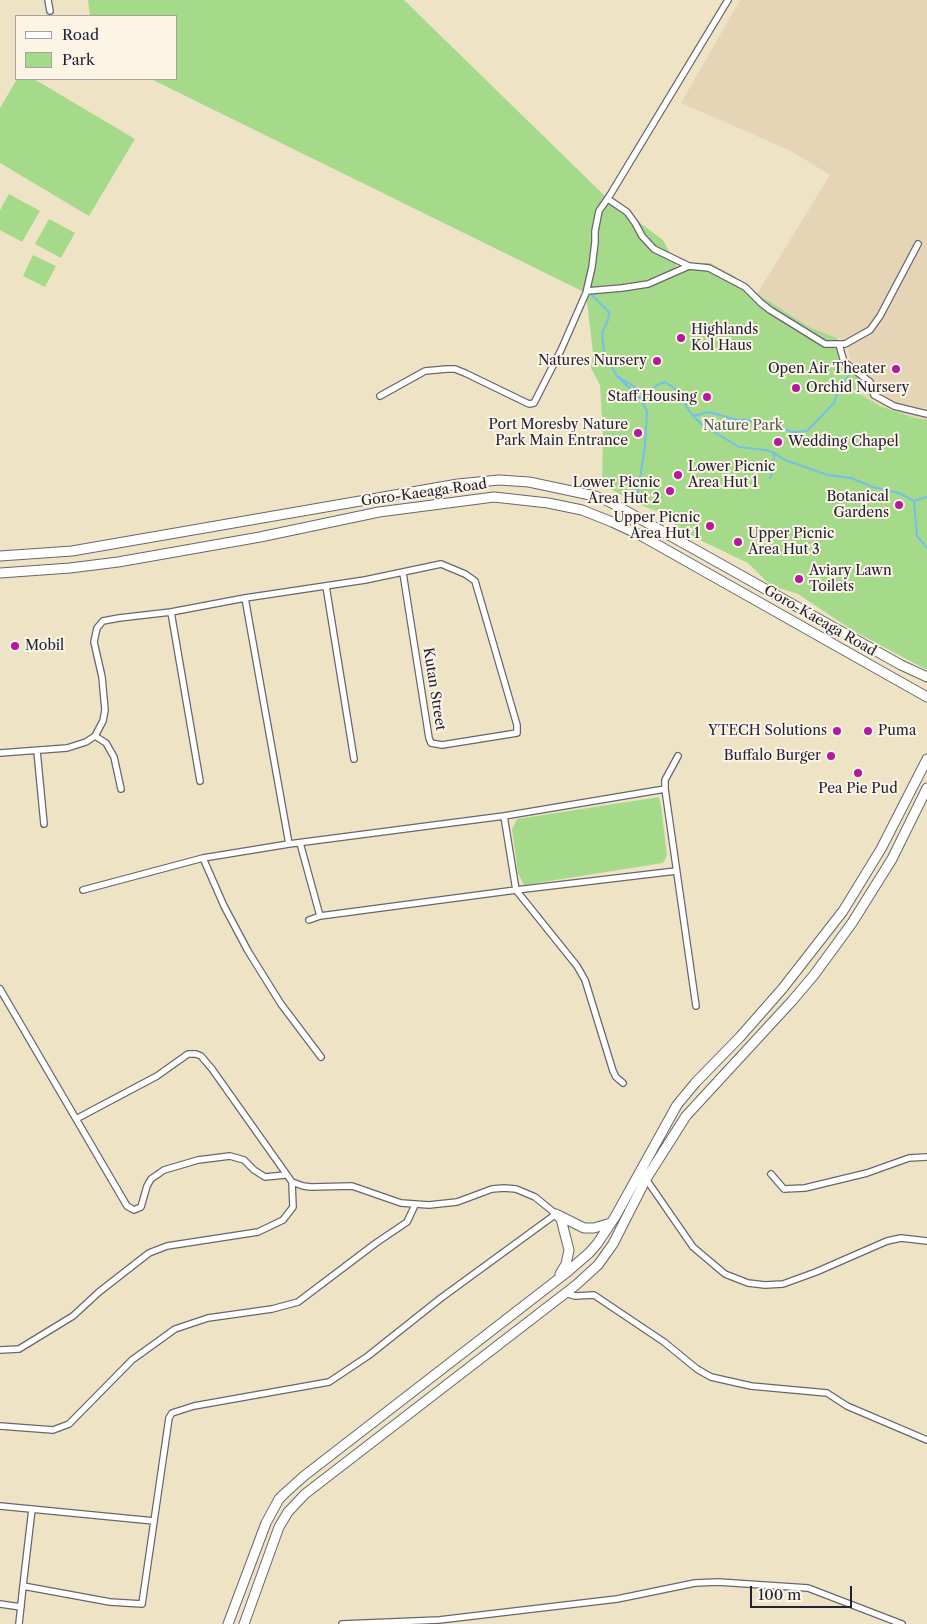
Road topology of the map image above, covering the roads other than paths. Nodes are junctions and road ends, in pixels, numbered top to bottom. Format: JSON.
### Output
{"nodes":[{"id":1,"x":48,"y":0,"type":"edge"},
{"id":2,"x":728,"y":0,"type":"edge"},
{"id":3,"x":50,"y":11,"type":"dead end"},
{"id":4,"x":608,"y":199,"type":"junction"},
{"id":5,"x":918,"y":244,"type":"dead end"},
{"id":6,"x":689,"y":266,"type":"junction"},
{"id":7,"x":587,"y":291,"type":"junction"},
{"id":8,"x":839,"y":344,"type":"junction"},
{"id":9,"x":380,"y":396,"type":"dead end"},
{"id":10,"x":927,"y":414,"type":"edge"},
{"id":11,"x":0,"y":556,"type":"edge"},
{"id":12,"x":0,"y":573,"type":"edge"},
{"id":13,"x":403,"y":573,"type":"junction"},
{"id":14,"x":326,"y":586,"type":"junction"},
{"id":15,"x":245,"y":598,"type":"junction"},
{"id":16,"x":171,"y":612,"type":"junction"},
{"id":17,"x":927,"y":677,"type":"edge"},
{"id":18,"x":927,"y":697,"type":"edge"},
{"id":19,"x":95,"y":736,"type":"junction"},
{"id":20,"x":37,"y":751,"type":"junction"},
{"id":21,"x":0,"y":753,"type":"edge"},
{"id":22,"x":678,"y":756,"type":"dead end"},
{"id":23,"x":354,"y":759,"type":"dead end"},
{"id":24,"x":927,"y":759,"type":"edge"},
{"id":25,"x":200,"y":782,"type":"dead end"},
{"id":26,"x":927,"y":788,"type":"edge"},
{"id":27,"x":121,"y":789,"type":"dead end"},
{"id":28,"x":665,"y":789,"type":"junction"},
{"id":29,"x":504,"y":816,"type":"junction"},
{"id":30,"x":44,"y":824,"type":"dead end"},
{"id":31,"x":300,"y":843,"type":"junction"},
{"id":32,"x":289,"y":844,"type":"junction"},
{"id":33,"x":203,"y":858,"type":"junction"},
{"id":34,"x":676,"y":871,"type":"junction"},
{"id":35,"x":83,"y":890,"type":"dead end"},
{"id":36,"x":516,"y":890,"type":"junction"},
{"id":37,"x":320,"y":916,"type":"junction"},
{"id":38,"x":309,"y":920,"type":"dead end"},
{"id":39,"x":0,"y":989,"type":"edge"},
{"id":40,"x":696,"y":1006,"type":"dead end"},
{"id":41,"x":320,"y":1057,"type":"dead end"},
{"id":42,"x":623,"y":1083,"type":"dead end"},
{"id":43,"x":76,"y":1119,"type":"junction"},
{"id":44,"x":927,"y":1158,"type":"edge"},
{"id":45,"x":771,"y":1174,"type":"dead end"},
{"id":46,"x":285,"y":1175,"type":"junction"},
{"id":47,"x":646,"y":1179,"type":"junction"},
{"id":48,"x":292,"y":1182,"type":"junction"},
{"id":49,"x":415,"y":1205,"type":"junction"},
{"id":50,"x":556,"y":1214,"type":"junction"},
{"id":51,"x":612,"y":1223,"type":"junction"},
{"id":52,"x":927,"y":1241,"type":"edge"},
{"id":53,"x":556,"y":1280,"type":"junction"},
{"id":54,"x":565,"y":1293,"type":"junction"},
{"id":55,"x":0,"y":1350,"type":"edge"},
{"id":56,"x":0,"y":1426,"type":"edge"},
{"id":57,"x":927,"y":1440,"type":"edge"},
{"id":58,"x":0,"y":1506,"type":"edge"},
{"id":59,"x":32,"y":1509,"type":"junction"},
{"id":60,"x":154,"y":1521,"type":"junction"},
{"id":61,"x":23,"y":1586,"type":"junction"},
{"id":62,"x":0,"y":1604,"type":"edge"},
{"id":63,"x":21,"y":1607,"type":"junction"},
{"id":64,"x":19,"y":1624,"type":"edge"},
{"id":65,"x":228,"y":1624,"type":"edge"},
{"id":66,"x":244,"y":1624,"type":"edge"},
{"id":67,"x":342,"y":1624,"type":"edge"},
{"id":68,"x":902,"y":1624,"type":"edge"}],
"edges":[{"from":1,"to":3,"type":"street"},
{"from":2,"to":4,"type":"street"},
{"from":4,"to":6,"type":"street"},
{"from":4,"to":7,"type":"street"},
{"from":5,"to":8,"type":"street"},
{"from":6,"to":7,"type":"street"},
{"from":6,"to":8,"type":"street"},
{"from":7,"to":9,"type":"street"},
{"from":8,"to":10,"type":"street"},
{"from":11,"to":17,"type":"main road","name":"Goro-Kaeaga Road"},
{"from":12,"to":18,"type":"main road","name":"Goro-Kaeaga Road"},
{"from":13,"to":13,"type":"street","name":"Kutan Street"},
{"from":13,"to":14,"type":"street"},
{"from":14,"to":15,"type":"street"},
{"from":14,"to":23,"type":"street"},
{"from":15,"to":16,"type":"street"},
{"from":15,"to":32,"type":"street"},
{"from":16,"to":19,"type":"street"},
{"from":16,"to":25,"type":"street"},
{"from":19,"to":20,"type":"street"},
{"from":19,"to":27,"type":"street"},
{"from":20,"to":21,"type":"street"},
{"from":20,"to":30,"type":"street"},
{"from":22,"to":28,"type":"street"},
{"from":24,"to":51,"type":"main road"},
{"from":26,"to":47,"type":"main road"},
{"from":28,"to":29,"type":"street"},
{"from":28,"to":34,"type":"street"},
{"from":29,"to":31,"type":"street"},
{"from":29,"to":36,"type":"street"},
{"from":31,"to":32,"type":"street"},
{"from":31,"to":37,"type":"street"},
{"from":32,"to":33,"type":"street"},
{"from":33,"to":35,"type":"street"},
{"from":33,"to":41,"type":"street"},
{"from":34,"to":36,"type":"street"},
{"from":34,"to":40,"type":"street"},
{"from":36,"to":37,"type":"street"},
{"from":36,"to":42,"type":"street"},
{"from":37,"to":38,"type":"street"},
{"from":39,"to":43,"type":"street"},
{"from":43,"to":46,"type":"street"},
{"from":43,"to":46,"type":"street"},
{"from":44,"to":45,"type":"street"},
{"from":46,"to":48,"type":"street"},
{"from":47,"to":52,"type":"street"},
{"from":47,"to":54,"type":"main road"},
{"from":48,"to":49,"type":"street"},
{"from":48,"to":55,"type":"street"},
{"from":49,"to":50,"type":"street"},
{"from":49,"to":56,"type":"street"},
{"from":50,"to":51,"type":"main road"},
{"from":50,"to":53,"type":"main road"},
{"from":50,"to":60,"type":"street"},
{"from":51,"to":53,"type":"main road"},
{"from":53,"to":65,"type":"main road"},
{"from":54,"to":57,"type":"street"},
{"from":54,"to":66,"type":"main road"},
{"from":58,"to":59,"type":"street"},
{"from":59,"to":60,"type":"street"},
{"from":59,"to":61,"type":"street"},
{"from":60,"to":61,"type":"street"},
{"from":61,"to":63,"type":"street"},
{"from":62,"to":63,"type":"street"},
{"from":63,"to":64,"type":"street"},
{"from":67,"to":68,"type":"street"}]}
